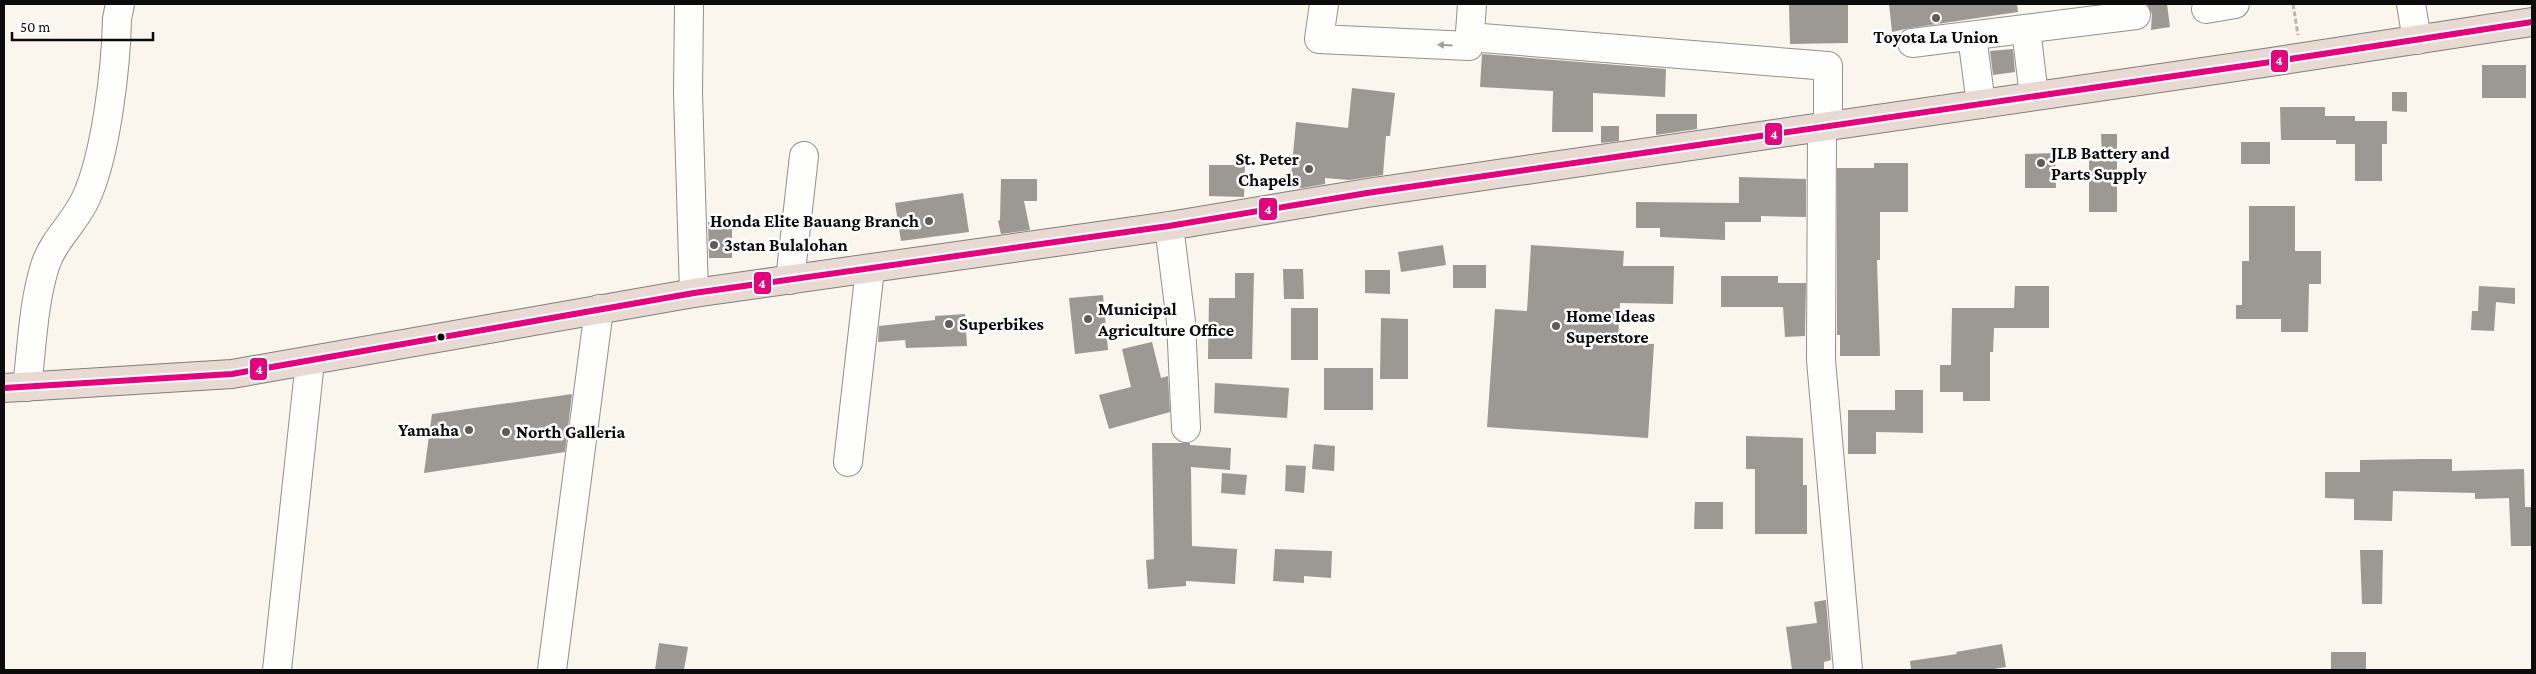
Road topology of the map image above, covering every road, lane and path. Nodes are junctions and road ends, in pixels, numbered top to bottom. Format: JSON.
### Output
{"nodes":[{"id":1,"x":118,"y":4,"type":"edge"},
{"id":2,"x":689,"y":4,"type":"edge"},
{"id":3,"x":1324,"y":4,"type":"edge"},
{"id":4,"x":1472,"y":4,"type":"edge"},
{"id":5,"x":2235,"y":4,"type":"edge"},
{"id":6,"x":2293,"y":4,"type":"edge"},
{"id":7,"x":2411,"y":4,"type":"edge"},
{"id":8,"x":2206,"y":9,"type":"dead end"},
{"id":9,"x":2136,"y":15,"type":"dead end"},
{"id":10,"x":2532,"y":22,"type":"edge"},
{"id":11,"x":2296,"y":25,"type":"dead end"},
{"id":12,"x":2026,"y":29,"type":"junction"},
{"id":13,"x":1972,"y":36,"type":"junction"},
{"id":14,"x":1470,"y":37,"type":"junction"},
{"id":15,"x":2417,"y":40,"type":"junction"},
{"id":16,"x":1912,"y":43,"type":"dead end"},
{"id":17,"x":2034,"y":96,"type":"junction"},
{"id":18,"x":1980,"y":104,"type":"junction"},
{"id":19,"x":1825,"y":126,"type":"junction"},
{"id":20,"x":804,"y":156,"type":"dead end"},
{"id":21,"x":1169,"y":226,"type":"junction"},
{"id":22,"x":870,"y":269,"type":"junction"},
{"id":23,"x":790,"y":280,"type":"junction"},
{"id":24,"x":694,"y":294,"type":"junction"},
{"id":25,"x":599,"y":309,"type":"junction"},
{"id":26,"x":310,"y":362,"type":"junction"},
{"id":27,"x":15,"y":387,"type":"edge"},
{"id":28,"x":1186,"y":428,"type":"dead end"},
{"id":29,"x":848,"y":462,"type":"dead end"},
{"id":30,"x":277,"y":670,"type":"edge"},
{"id":31,"x":552,"y":670,"type":"edge"},
{"id":32,"x":1848,"y":670,"type":"edge"}],
"edges":[{"from":1,"to":27,"type":"street"},
{"from":2,"to":24,"type":"street"},
{"from":14,"to":3,"type":"street","one_way":true},
{"from":4,"to":14,"type":"street"},
{"from":5,"to":8,"type":"street"},
{"from":6,"to":11,"type":"path"},
{"from":7,"to":15,"type":"street"},
{"from":9,"to":12,"type":"street"},
{"from":10,"to":15,"type":"highway"},
{"from":12,"to":13,"type":"street"},
{"from":12,"to":17,"type":"street"},
{"from":13,"to":16,"type":"street"},
{"from":13,"to":18,"type":"street"},
{"from":14,"to":19,"type":"street"},
{"from":15,"to":17,"type":"highway"},
{"from":17,"to":18,"type":"highway"},
{"from":18,"to":19,"type":"highway"},
{"from":19,"to":21,"type":"highway"},
{"from":19,"to":32,"type":"street"},
{"from":20,"to":23,"type":"street"},
{"from":21,"to":22,"type":"highway"},
{"from":21,"to":28,"type":"street"},
{"from":22,"to":23,"type":"highway"},
{"from":22,"to":29,"type":"street"},
{"from":23,"to":24,"type":"highway"},
{"from":24,"to":25,"type":"highway"},
{"from":25,"to":26,"type":"highway"},
{"from":25,"to":31,"type":"street"},
{"from":26,"to":27,"type":"highway"},
{"from":26,"to":30,"type":"street"}]}
